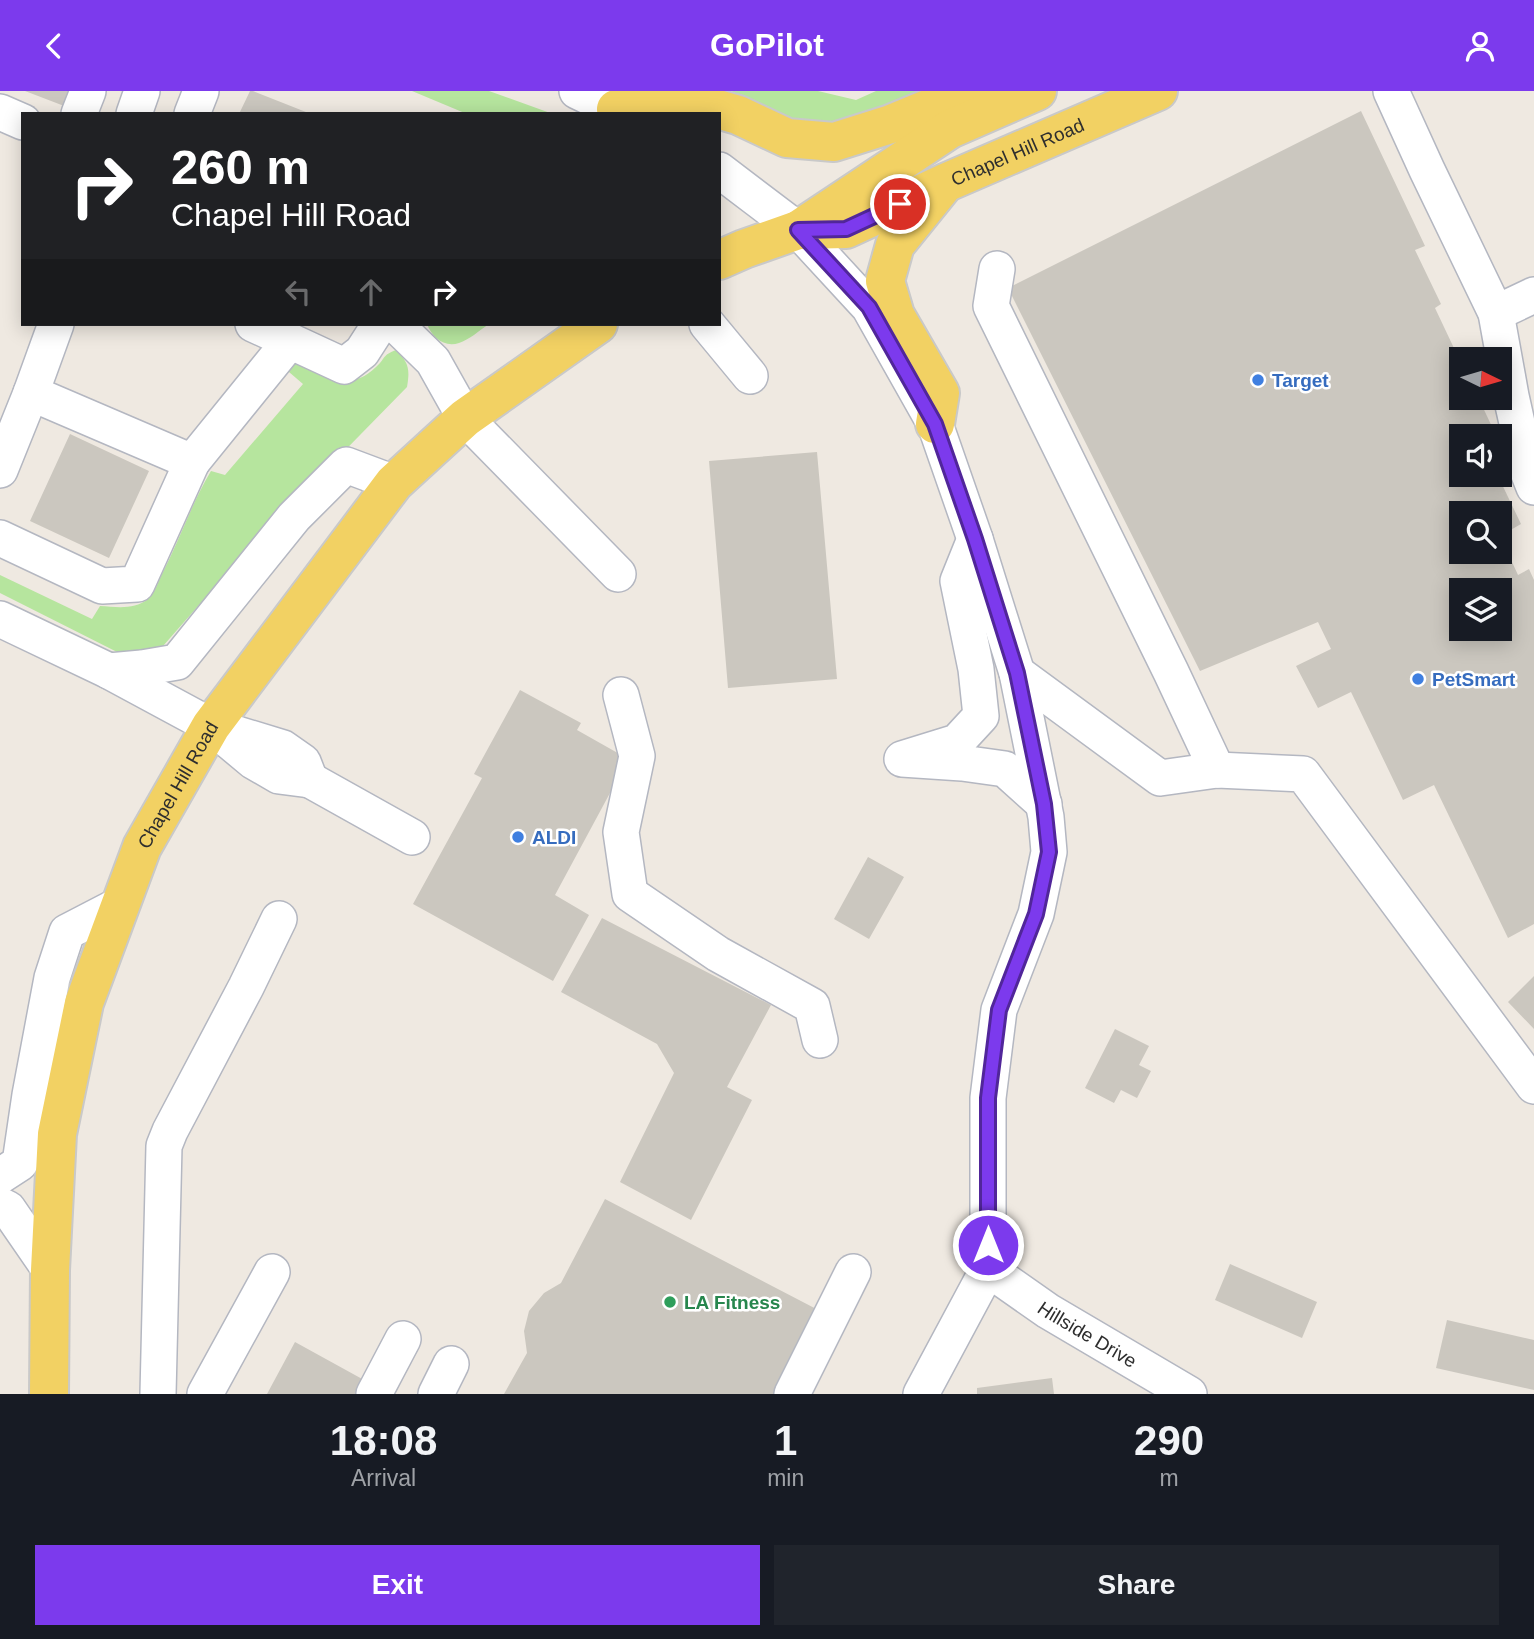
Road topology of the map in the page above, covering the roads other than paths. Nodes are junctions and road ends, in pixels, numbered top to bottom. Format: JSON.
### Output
{"nodes":[{"id":1,"x":88,"y":91,"type":"edge"},
{"id":2,"x":142,"y":91,"type":"edge"},
{"id":3,"x":577,"y":91,"type":"edge"},
{"id":4,"x":971,"y":91,"type":"edge"},
{"id":5,"x":1037,"y":91,"type":"edge"},
{"id":6,"x":1158,"y":91,"type":"edge"},
{"id":7,"x":1401,"y":95,"type":"edge"},
{"id":8,"x":622,"y":107,"type":"edge"},
{"id":9,"x":0,"y":112,"type":"edge"},
{"id":10,"x":80,"y":112,"type":"edge"},
{"id":11,"x":135,"y":112,"type":"edge"},
{"id":12,"x":21,"y":121,"type":"edge"},
{"id":13,"x":721,"y":172,"type":"edge"},
{"id":14,"x":945,"y":183,"type":"junction"},
{"id":15,"x":798,"y":230,"type":"junction"},
{"id":16,"x":721,"y":259,"type":"edge"},
{"id":17,"x":997,"y":269,"type":"dead end"},
{"id":18,"x":1534,"y":295,"type":"edge"},
{"id":19,"x":1496,"y":313,"type":"junction"},
{"id":20,"x":55,"y":326,"type":"edge"},
{"id":21,"x":257,"y":326,"type":"edge"},
{"id":22,"x":379,"y":326,"type":"edge"},
{"id":23,"x":397,"y":326,"type":"edge"},
{"id":24,"x":595,"y":326,"type":"edge"},
{"id":25,"x":709,"y":326,"type":"edge"},
{"id":26,"x":290,"y":341,"type":"junction"},
{"id":27,"x":750,"y":376,"type":"dead end"},
{"id":28,"x":31,"y":393,"type":"junction"},
{"id":29,"x":466,"y":418,"type":"junction"},
{"id":30,"x":935,"y":424,"type":"junction"},
{"id":31,"x":192,"y":463,"type":"junction"},
{"id":32,"x":0,"y":470,"type":"edge"},
{"id":33,"x":394,"y":483,"type":"junction"},
{"id":34,"x":1534,"y":487,"type":"edge"},
{"id":35,"x":0,"y":538,"type":"edge"},
{"id":36,"x":975,"y":539,"type":"junction"},
{"id":37,"x":618,"y":574,"type":"dead end"},
{"id":38,"x":0,"y":619,"type":"edge"},
{"id":39,"x":108,"y":671,"type":"junction"},
{"id":40,"x":1017,"y":673,"type":"junction"},
{"id":41,"x":621,"y":695,"type":"dead end"},
{"id":42,"x":211,"y":726,"type":"junction"},
{"id":43,"x":1217,"y":770,"type":"junction"},
{"id":44,"x":1044,"y":804,"type":"junction"},
{"id":45,"x":412,"y":838,"type":"dead end"},
{"id":46,"x":121,"y":904,"type":"junction"},
{"id":47,"x":279,"y":919,"type":"dead end"},
{"id":48,"x":820,"y":1040,"type":"dead end"},
{"id":49,"x":1534,"y":1086,"type":"edge"},
{"id":50,"x":0,"y":1176,"type":"edge"},
{"id":51,"x":0,"y":1205,"type":"edge"},
{"id":52,"x":988,"y":1269,"type":"junction"},
{"id":53,"x":50,"y":1270,"type":"junction"},
{"id":54,"x":272,"y":1272,"type":"dead end"},
{"id":55,"x":853,"y":1272,"type":"dead end"},
{"id":56,"x":403,"y":1339,"type":"dead end"},
{"id":57,"x":49,"y":1394,"type":"edge"},
{"id":58,"x":158,"y":1394,"type":"edge"},
{"id":59,"x":205,"y":1394,"type":"edge"},
{"id":60,"x":374,"y":1394,"type":"edge"},
{"id":61,"x":792,"y":1394,"type":"edge"},
{"id":62,"x":921,"y":1394,"type":"edge"},
{"id":63,"x":1189,"y":1394,"type":"edge"}],
"edges":[{"from":1,"to":10,"type":"street"},
{"from":2,"to":11,"type":"street"},
{"from":3,"to":8,"type":"street"},
{"from":4,"to":8,"type":"main road"},
{"from":5,"to":15,"type":"main road","name":"Chapel Hill Road"},
{"from":6,"to":14,"type":"main road","name":"Chapel Hill Road"},
{"from":7,"to":19,"type":"street"},
{"from":9,"to":12,"type":"street"},
{"from":13,"to":15,"type":"street"},
{"from":14,"to":15,"type":"main road","name":"Chapel Hill Road"},
{"from":14,"to":30,"type":"main road"},
{"from":15,"to":16,"type":"main road","name":"Chapel Hill Road"},
{"from":15,"to":30,"type":"street"},
{"from":17,"to":43,"type":"street"},
{"from":18,"to":19,"type":"street"},
{"from":19,"to":34,"type":"street"},
{"from":20,"to":28,"type":"street"},
{"from":21,"to":26,"type":"street"},
{"from":22,"to":26,"type":"street"},
{"from":23,"to":29,"type":"street"},
{"from":24,"to":29,"type":"main road","name":"Chapel Hill Road"},
{"from":25,"to":27,"type":"street"},
{"from":26,"to":31,"type":"street"},
{"from":28,"to":31,"type":"street"},
{"from":28,"to":32,"type":"street"},
{"from":29,"to":33,"type":"main road","name":"Chapel Hill Road"},
{"from":29,"to":37,"type":"street"},
{"from":30,"to":36,"type":"street"},
{"from":31,"to":35,"type":"street"},
{"from":33,"to":39,"type":"street"},
{"from":33,"to":42,"type":"main road","name":"Chapel Hill Road"},
{"from":36,"to":40,"type":"street"},
{"from":36,"to":44,"type":"street"},
{"from":38,"to":39,"type":"street"},
{"from":39,"to":42,"type":"street"},
{"from":40,"to":43,"type":"street"},
{"from":40,"to":44,"type":"street"},
{"from":41,"to":48,"type":"street"},
{"from":42,"to":45,"type":"street"},
{"from":42,"to":46,"type":"main road","name":"Chapel Hill Road"},
{"from":43,"to":49,"type":"street"},
{"from":44,"to":52,"type":"street"},
{"from":46,"to":50,"type":"street"},
{"from":46,"to":53,"type":"main road","name":"Chapel Hill Road"},
{"from":47,"to":58,"type":"street"},
{"from":51,"to":53,"type":"street"},
{"from":52,"to":62,"type":"street"},
{"from":52,"to":63,"type":"street","name":"Hillside Drive"},
{"from":53,"to":57,"type":"main road","name":"Chapel Hill Road"},
{"from":54,"to":59,"type":"street"},
{"from":55,"to":61,"type":"street"},
{"from":56,"to":60,"type":"street"}]}
